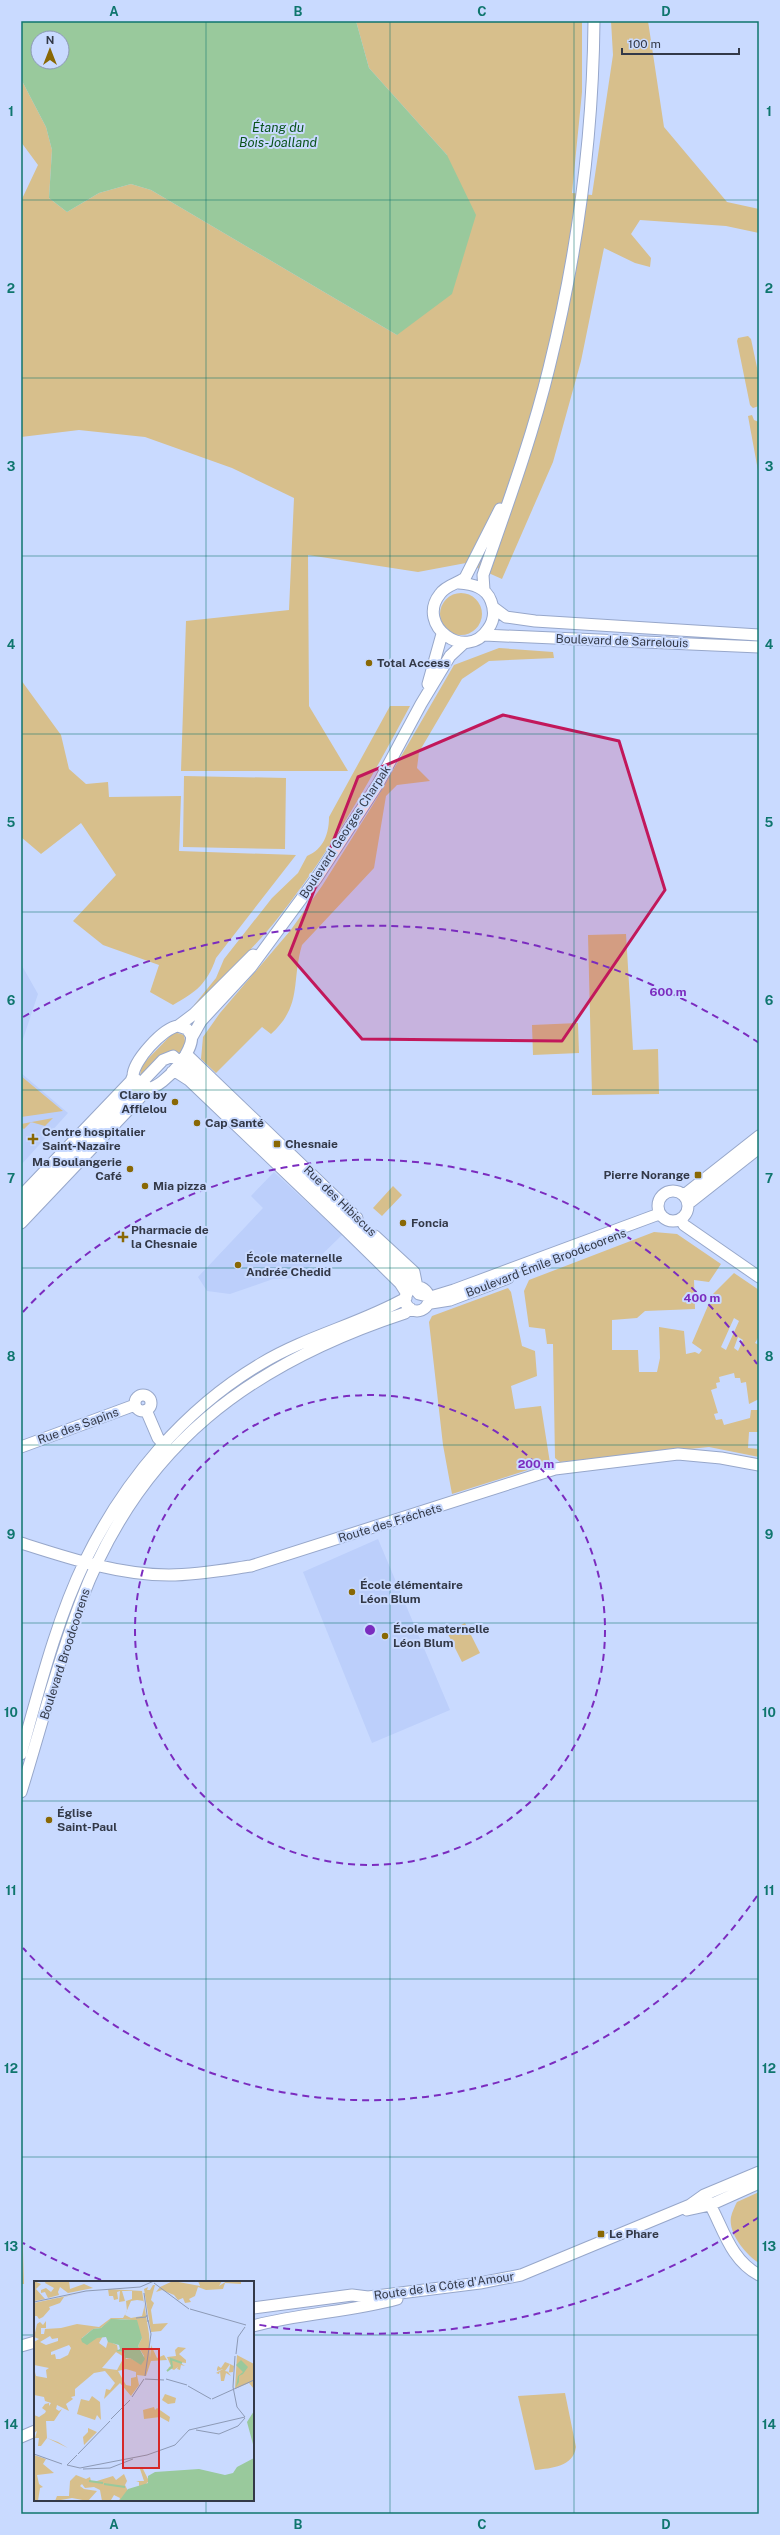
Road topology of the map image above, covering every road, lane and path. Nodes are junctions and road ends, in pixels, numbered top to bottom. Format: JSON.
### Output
{"nodes":[{"id":1,"x":594,"y":21,"type":"edge"},
{"id":2,"x":522,"y":464,"type":"junction"},
{"id":3,"x":459,"y":583,"type":"junction"},
{"id":4,"x":484,"y":590,"type":"junction"},
{"id":5,"x":494,"y":608,"type":"junction"},
{"id":6,"x":442,"y":634,"type":"junction"},
{"id":7,"x":484,"y":635,"type":"junction"},
{"id":8,"x":759,"y":635,"type":"edge"},
{"id":9,"x":464,"y":643,"type":"junction"},
{"id":10,"x":759,"y":647,"type":"edge"},
{"id":11,"x":420,"y":704,"type":"junction"},
{"id":12,"x":274,"y":936,"type":"junction"},
{"id":13,"x":178,"y":1026,"type":"junction"},
{"id":14,"x":192,"y":1037,"type":"junction"},
{"id":15,"x":184,"y":1060,"type":"junction"},
{"id":16,"x":172,"y":1072,"type":"junction"},
{"id":17,"x":141,"y":1083,"type":"junction"},
{"id":18,"x":759,"y":1136,"type":"edge"},
{"id":19,"x":759,"y":1148,"type":"edge"},
{"id":20,"x":21,"y":1196,"type":"edge"},
{"id":21,"x":686,"y":1199,"type":"junction"},
{"id":22,"x":21,"y":1209,"type":"edge"},
{"id":23,"x":660,"y":1214,"type":"junction"},
{"id":24,"x":681,"y":1220,"type":"junction"},
{"id":25,"x":21,"y":1223,"type":"edge"},
{"id":26,"x":759,"y":1277,"type":"edge"},
{"id":27,"x":417,"y":1296,"type":"junction"},
{"id":28,"x":162,"y":1445,"type":"junction"},
{"id":29,"x":21,"y":1447,"type":"edge"},
{"id":30,"x":172,"y":1451,"type":"junction"},
{"id":31,"x":759,"y":1465,"type":"edge"},
{"id":32,"x":21,"y":1543,"type":"edge"},
{"id":33,"x":85,"y":1561,"type":"junction"},
{"id":34,"x":97,"y":1564,"type":"junction"},
{"id":35,"x":21,"y":1754,"type":"edge"},
{"id":36,"x":21,"y":1792,"type":"edge"},
{"id":37,"x":759,"y":2172,"type":"edge"},
{"id":38,"x":759,"y":2183,"type":"edge"},
{"id":39,"x":704,"y":2195,"type":"junction"},
{"id":40,"x":710,"y":2205,"type":"junction"},
{"id":41,"x":759,"y":2275,"type":"edge"},
{"id":42,"x":254,"y":2308,"type":"edge"},
{"id":43,"x":254,"y":2326,"type":"edge"},
{"id":44,"x":34,"y":2342,"type":"edge"},
{"id":45,"x":21,"y":2346,"type":"edge"},
{"id":46,"x":34,"y":2431,"type":"edge"},
{"id":47,"x":21,"y":2437,"type":"edge"}],
"edges":[{"from":1,"to":2,"type":"street"},
{"from":2,"to":3,"type":"street"},
{"from":2,"to":4,"type":"street"},
{"from":3,"to":4,"type":"street"},
{"from":3,"to":6,"type":"street"},
{"from":4,"to":5,"type":"street"},
{"from":5,"to":7,"type":"street"},
{"from":5,"to":8,"type":"street","name":"Boulevard de Sarrelouis"},
{"from":6,"to":9,"type":"street"},
{"from":6,"to":11,"type":"street"},
{"from":7,"to":9,"type":"street"},
{"from":7,"to":10,"type":"street","name":"Boulevard de Sarrelouis"},
{"from":9,"to":11,"type":"street"},
{"from":11,"to":12,"type":"street","name":"Boulevard Georges Charpak"},
{"from":12,"to":13,"type":"street","name":"Boulevard Georges Charpak"},
{"from":12,"to":14,"type":"street","name":"Boulevard Georges Charpak"},
{"from":13,"to":14,"type":"street"},
{"from":13,"to":17,"type":"street","name":"Boulevard Georges Charpak"},
{"from":14,"to":15,"type":"street","name":"Boulevard Georges Charpak"},
{"from":15,"to":16,"type":"street","name":"Boulevard Georges Charpak"},
{"from":15,"to":17,"type":"street"},
{"from":15,"to":27,"type":"street","name":"Rue des Hibiscus"},
{"from":16,"to":17,"type":"street","name":"Boulevard Georges Charpak"},
{"from":16,"to":27,"type":"street","name":"Rue des Hibiscus"},
{"from":17,"to":20,"type":"street"},
{"from":17,"to":22,"type":"street"},
{"from":17,"to":25,"type":"street"},
{"from":18,"to":21,"type":"street"},
{"from":19,"to":21,"type":"street"},
{"from":21,"to":23,"type":"street"},
{"from":21,"to":24,"type":"street"},
{"from":23,"to":24,"type":"street"},
{"from":23,"to":27,"type":"street","name":"Boulevard Émile Broodcoorens"},
{"from":23,"to":27,"type":"street","name":"Boulevard Émile Broodcoorens"},
{"from":24,"to":26,"type":"street"},
{"from":27,"to":28,"type":"street","name":"Boulevard Émile Broodcoorens"},
{"from":27,"to":30,"type":"street","name":"Boulevard Broodcoorens"},
{"from":28,"to":29,"type":"street","name":"Rue des Sapins"},
{"from":28,"to":30,"type":"street"},
{"from":28,"to":33,"type":"street","name":"Boulevard Émile Broodcoorens"},
{"from":30,"to":34,"type":"street","name":"Boulevard Broodcoorens"},
{"from":31,"to":34,"type":"street","name":"Route des Fréchets"},
{"from":32,"to":33,"type":"street","name":"Route des Fréchets"},
{"from":33,"to":34,"type":"street","name":"Route des Fréchets"},
{"from":33,"to":35,"type":"street","name":"Boulevard Émile Broodcoorens"},
{"from":34,"to":36,"type":"street","name":"Boulevard Broodcoorens"},
{"from":37,"to":39,"type":"street","name":"Route de la Côte d'Amour"},
{"from":38,"to":40,"type":"street","name":"Route de la Côte d'Amour"},
{"from":39,"to":40,"type":"street"},
{"from":39,"to":42,"type":"street","name":"Route de la Côte d'Amour"},
{"from":40,"to":41,"type":"street"},
{"from":40,"to":43,"type":"street","name":"Route de la Côte d'Amour"},
{"from":44,"to":45,"type":"street"},
{"from":46,"to":47,"type":"street"}]}
